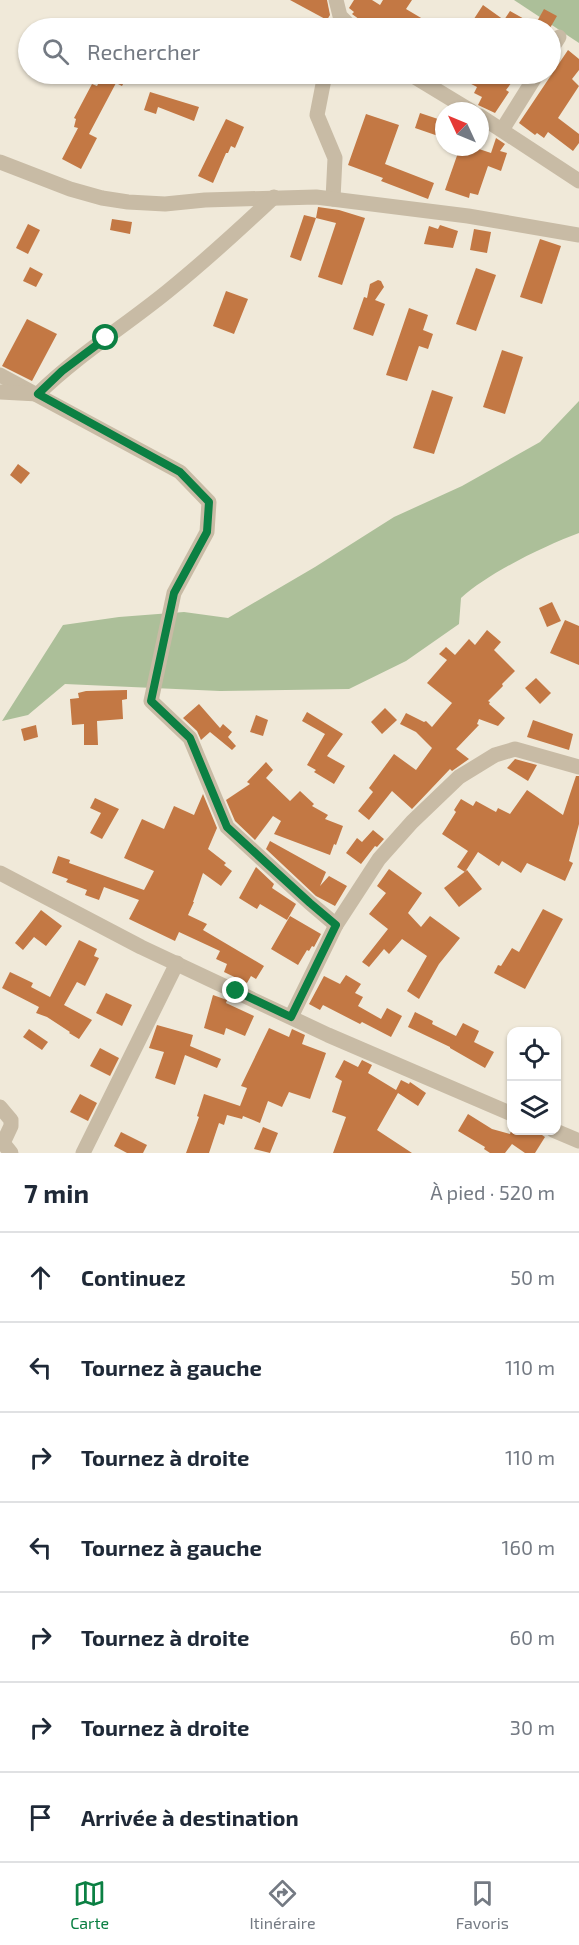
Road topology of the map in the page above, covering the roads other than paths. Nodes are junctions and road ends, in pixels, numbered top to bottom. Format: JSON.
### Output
{"nodes":[{"id":1,"x":336,"y":0,"type":"edge"},
{"id":2,"x":341,"y":18,"type":"edge"},
{"id":3,"x":323,"y":84,"type":"edge"},
{"id":4,"x":426,"y":84,"type":"edge"},
{"id":5,"x":531,"y":84,"type":"edge"},
{"id":6,"x":456,"y":102,"type":"edge"},
{"id":7,"x":489,"y":122,"type":"edge"},
{"id":8,"x":502,"y":130,"type":"junction"},
{"id":9,"x":0,"y":162,"type":"edge"},
{"id":10,"x":579,"y":181,"type":"edge"},
{"id":11,"x":274,"y":197,"type":"junction"},
{"id":12,"x":333,"y":199,"type":"junction"},
{"id":13,"x":579,"y":236,"type":"edge"},
{"id":14,"x":0,"y":375,"type":"edge"},
{"id":15,"x":0,"y":392,"type":"edge"},
{"id":16,"x":38,"y":394,"type":"junction"},
{"id":17,"x":579,"y":767,"type":"edge"},
{"id":18,"x":0,"y":873,"type":"edge"},
{"id":19,"x":336,"y":925,"type":"junction"},
{"id":20,"x":177,"y":963,"type":"junction"},
{"id":21,"x":291,"y":1017,"type":"junction"},
{"id":22,"x":0,"y":1107,"type":"edge"},
{"id":23,"x":507,"y":1112,"type":"edge"},
{"id":24,"x":561,"y":1134,"type":"edge"},
{"id":25,"x":579,"y":1141,"type":"edge"},
{"id":26,"x":11,"y":1153,"type":"edge"},
{"id":27,"x":83,"y":1153,"type":"edge"}],
"edges":[{"from":1,"to":2,"type":"street"},
{"from":3,"to":12,"type":"street"},
{"from":4,"to":6,"type":"street"},
{"from":5,"to":8,"type":"street"},
{"from":7,"to":8,"type":"street"},
{"from":8,"to":10,"type":"street"},
{"from":9,"to":11,"type":"street"},
{"from":11,"to":12,"type":"street"},
{"from":11,"to":16,"type":"street"},
{"from":12,"to":13,"type":"street"},
{"from":14,"to":16,"type":"street"},
{"from":15,"to":16,"type":"street"},
{"from":16,"to":19,"type":"street"},
{"from":17,"to":19,"type":"street"},
{"from":18,"to":20,"type":"street"},
{"from":19,"to":21,"type":"street"},
{"from":20,"to":21,"type":"street"},
{"from":20,"to":27,"type":"street"},
{"from":21,"to":23,"type":"street"},
{"from":22,"to":26,"type":"street"},
{"from":24,"to":25,"type":"street"}]}
